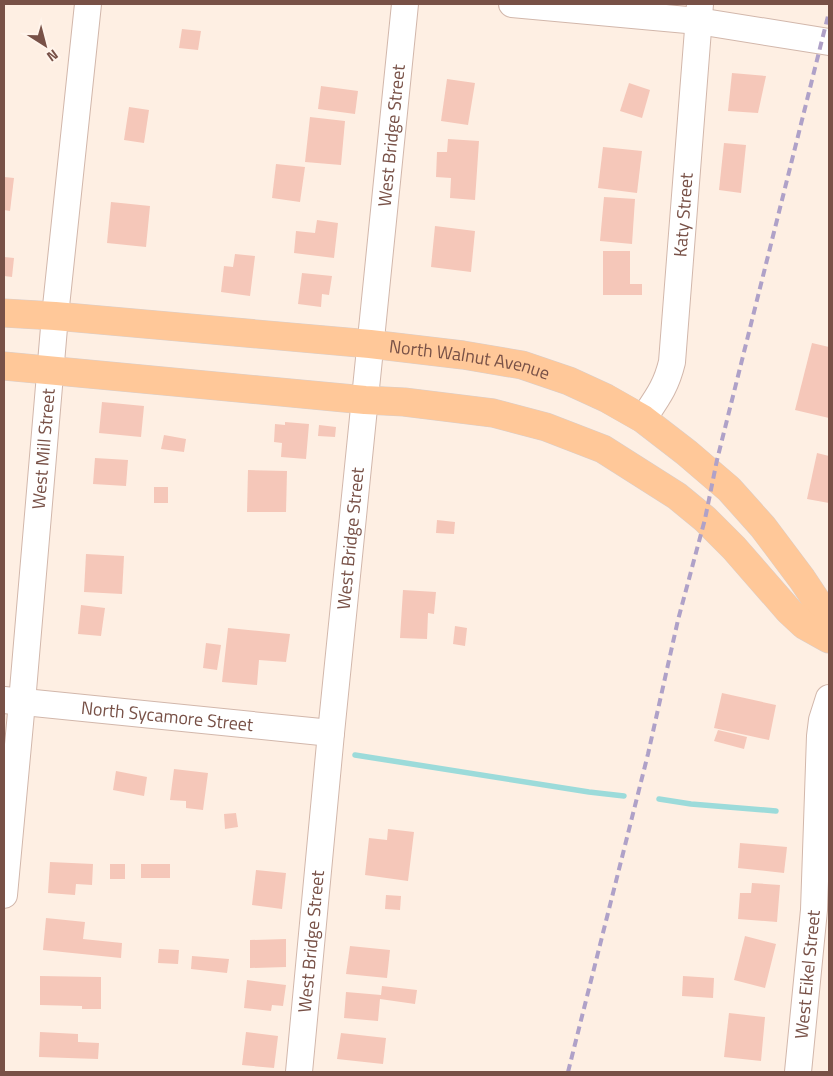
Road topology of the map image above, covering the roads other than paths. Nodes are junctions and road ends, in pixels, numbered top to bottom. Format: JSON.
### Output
{"nodes":[{"id":1,"x":88,"y":4,"type":"edge"},
{"id":2,"x":404,"y":4,"type":"edge"},
{"id":3,"x":512,"y":4,"type":"edge"},
{"id":4,"x":699,"y":13,"type":"edge"},
{"id":5,"x":829,"y":42,"type":"edge"},
{"id":6,"x":4,"y":313,"type":"edge"},
{"id":7,"x":55,"y":316,"type":"junction"},
{"id":8,"x":370,"y":344,"type":"junction"},
{"id":9,"x":4,"y":366,"type":"edge"},
{"id":10,"x":50,"y":370,"type":"junction"},
{"id":11,"x":365,"y":400,"type":"junction"},
{"id":12,"x":643,"y":419,"type":"junction"},
{"id":13,"x":829,"y":626,"type":"edge"},
{"id":14,"x":829,"y":639,"type":"edge"},
{"id":15,"x":829,"y":698,"type":"edge"},
{"id":16,"x":13,"y":701,"type":"edge"},
{"id":17,"x":331,"y":733,"type":"junction"},
{"id":18,"x":4,"y":895,"type":"edge"},
{"id":19,"x":299,"y":1072,"type":"edge"},
{"id":20,"x":798,"y":1072,"type":"edge"}],
"edges":[{"from":1,"to":7,"type":"street","name":"West Mill Street"},
{"from":2,"to":8,"type":"street","name":"West Bridge Street"},
{"from":3,"to":4,"type":"street"},
{"from":4,"to":5,"type":"street"},
{"from":4,"to":12,"type":"street","name":"Katy Street"},
{"from":6,"to":7,"type":"main road","name":"North Walnut Avenue"},
{"from":7,"to":8,"type":"main road","name":"North Walnut Avenue"},
{"from":7,"to":10,"type":"street","name":"West Mill Street"},
{"from":8,"to":11,"type":"street","name":"West Bridge Street"},
{"from":8,"to":12,"type":"main road","name":"North Walnut Avenue"},
{"from":9,"to":10,"type":"main road"},
{"from":10,"to":11,"type":"main road"},
{"from":10,"to":16,"type":"street","name":"West Mill Street"},
{"from":11,"to":14,"type":"main road"},
{"from":11,"to":17,"type":"street","name":"West Bridge Street"},
{"from":12,"to":13,"type":"main road","name":"North Walnut Avenue"},
{"from":15,"to":20,"type":"street","name":"West Eikel Street"},
{"from":16,"to":17,"type":"street","name":"North Sycamore Street"},
{"from":16,"to":18,"type":"street","name":"West Mill Street"},
{"from":17,"to":19,"type":"street","name":"West Bridge Street"}]}
